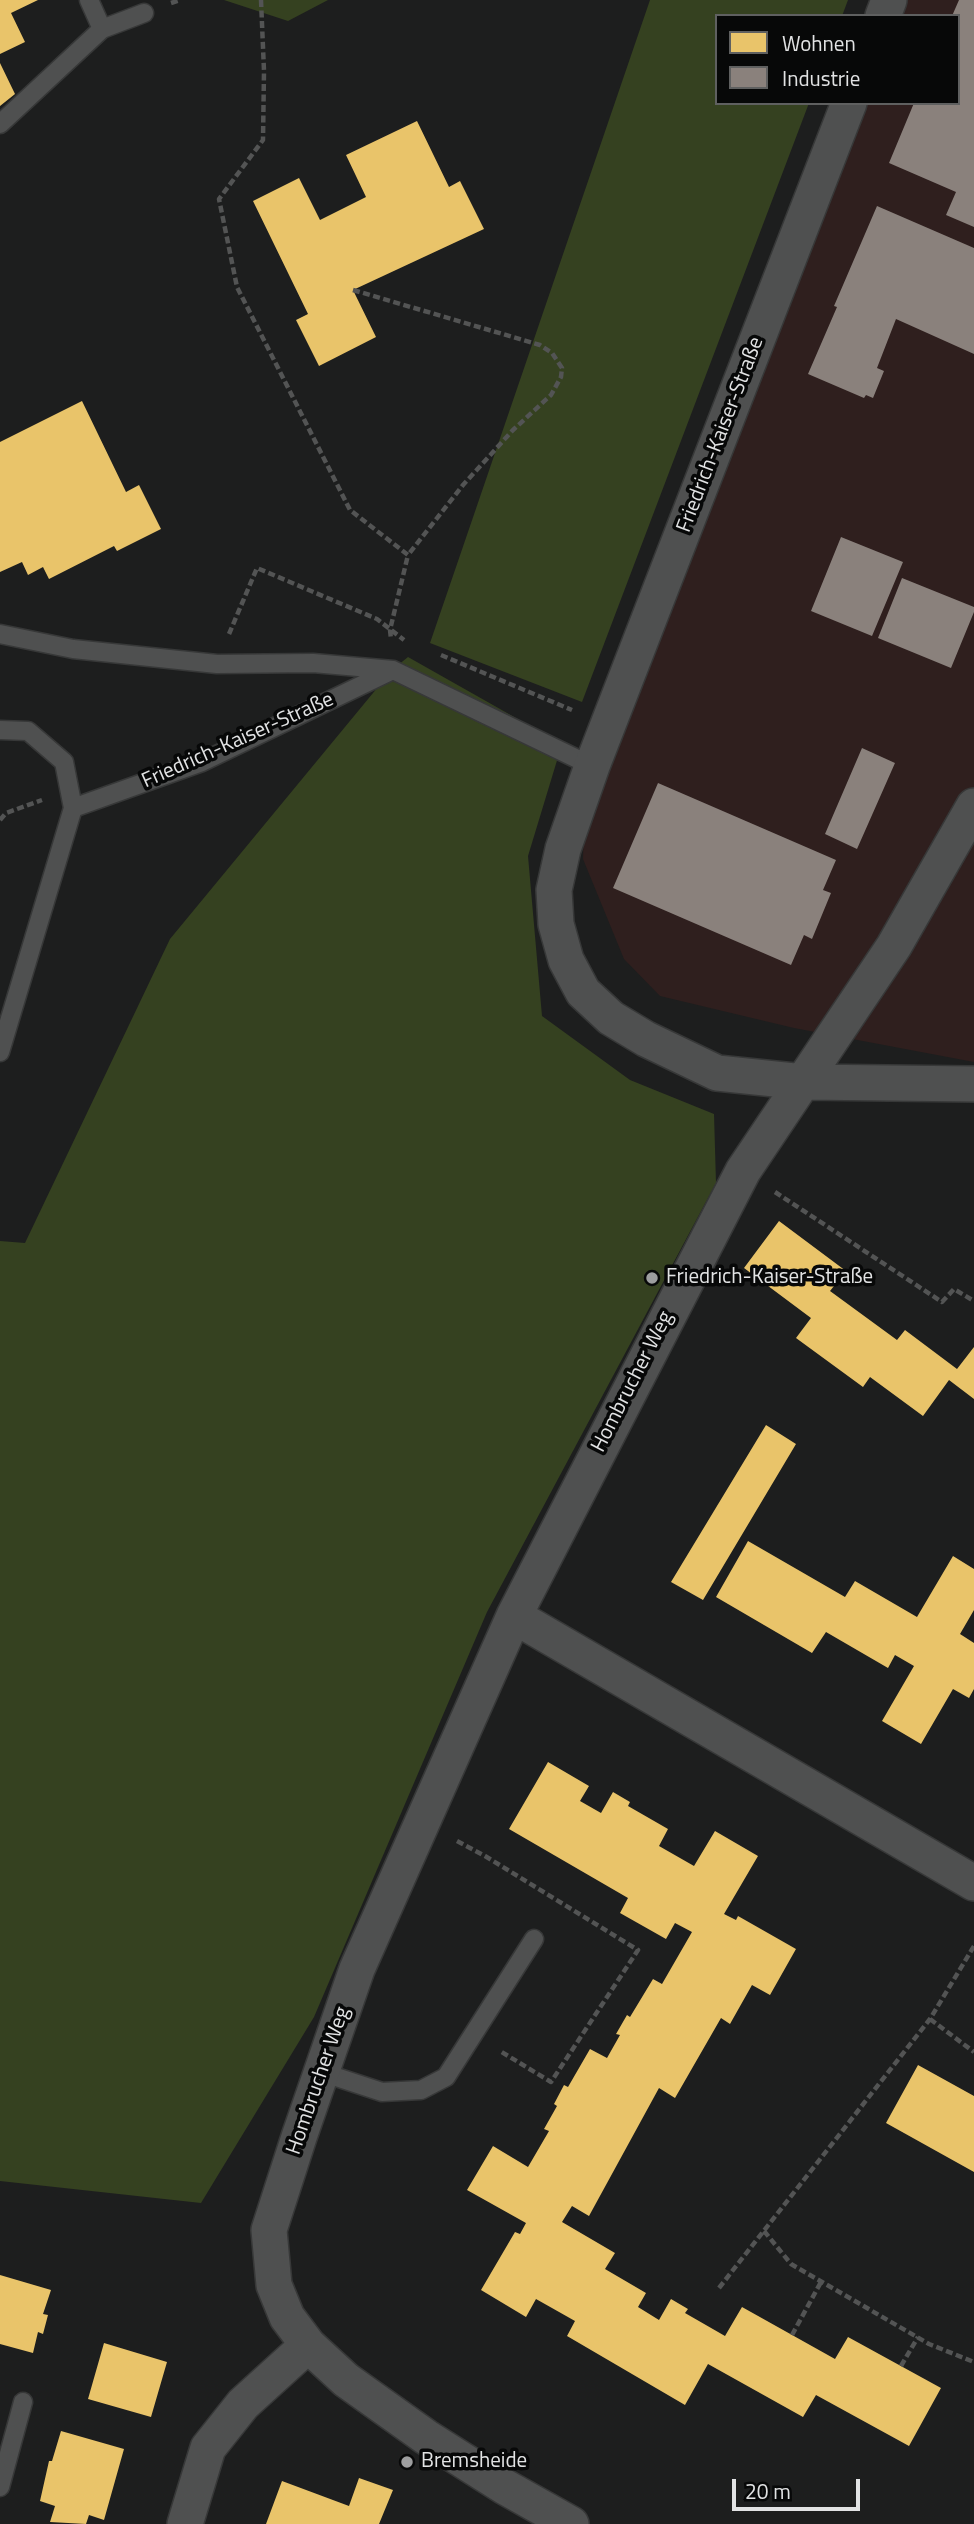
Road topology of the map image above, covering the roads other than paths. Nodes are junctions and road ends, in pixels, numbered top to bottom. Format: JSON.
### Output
{"nodes":[{"id":1,"x":89,"y":0,"type":"edge"},
{"id":2,"x":144,"y":13,"type":"dead end"},
{"id":3,"x":102,"y":29,"type":"junction"},
{"id":4,"x":848,"y":105,"type":"edge"},
{"id":5,"x":0,"y":124,"type":"edge"},
{"id":6,"x":0,"y":634,"type":"edge"},
{"id":7,"x":393,"y":670,"type":"junction"},
{"id":8,"x":0,"y":730,"type":"edge"},
{"id":9,"x":592,"y":766,"type":"junction"},
{"id":10,"x":974,"y":806,"type":"edge"},
{"id":11,"x":73,"y":808,"type":"junction"},
{"id":12,"x":0,"y":1052,"type":"edge"},
{"id":13,"x":804,"y":1082,"type":"junction"},
{"id":14,"x":974,"y":1084,"type":"edge"},
{"id":15,"x":514,"y":1616,"type":"junction"},
{"id":16,"x":974,"y":1882,"type":"edge"},
{"id":17,"x":534,"y":1939,"type":"dead end"},
{"id":18,"x":321,"y":2072,"type":"junction"},
{"id":19,"x":308,"y":2345,"type":"junction"},
{"id":20,"x":23,"y":2402,"type":"dead end"},
{"id":21,"x":0,"y":2487,"type":"edge"},
{"id":22,"x":185,"y":2524,"type":"edge"},
{"id":23,"x":571,"y":2524,"type":"edge"}],
"edges":[{"from":1,"to":3,"type":"lane"},
{"from":2,"to":3,"type":"lane"},
{"from":3,"to":5,"type":"lane"},
{"from":4,"to":9,"type":"street","name":"Friedrich-Kaiser-Straße"},
{"from":6,"to":7,"type":"lane"},
{"from":7,"to":9,"type":"lane"},
{"from":7,"to":11,"type":"lane","name":"Friedrich-Kaiser-Straße"},
{"from":8,"to":11,"type":"lane"},
{"from":9,"to":13,"type":"street","name":"Friedrich-Kaiser-Straße"},
{"from":10,"to":13,"type":"street","name":"Hombrucher Weg"},
{"from":11,"to":12,"type":"lane"},
{"from":13,"to":14,"type":"street"},
{"from":13,"to":15,"type":"street","name":"Hombrucher Weg"},
{"from":15,"to":16,"type":"street"},
{"from":15,"to":18,"type":"street","name":"Hombrucher Weg"},
{"from":17,"to":18,"type":"lane"},
{"from":18,"to":19,"type":"street","name":"Hombrucher Weg"},
{"from":19,"to":22,"type":"street"},
{"from":19,"to":23,"type":"street"},
{"from":20,"to":21,"type":"lane"}]}
